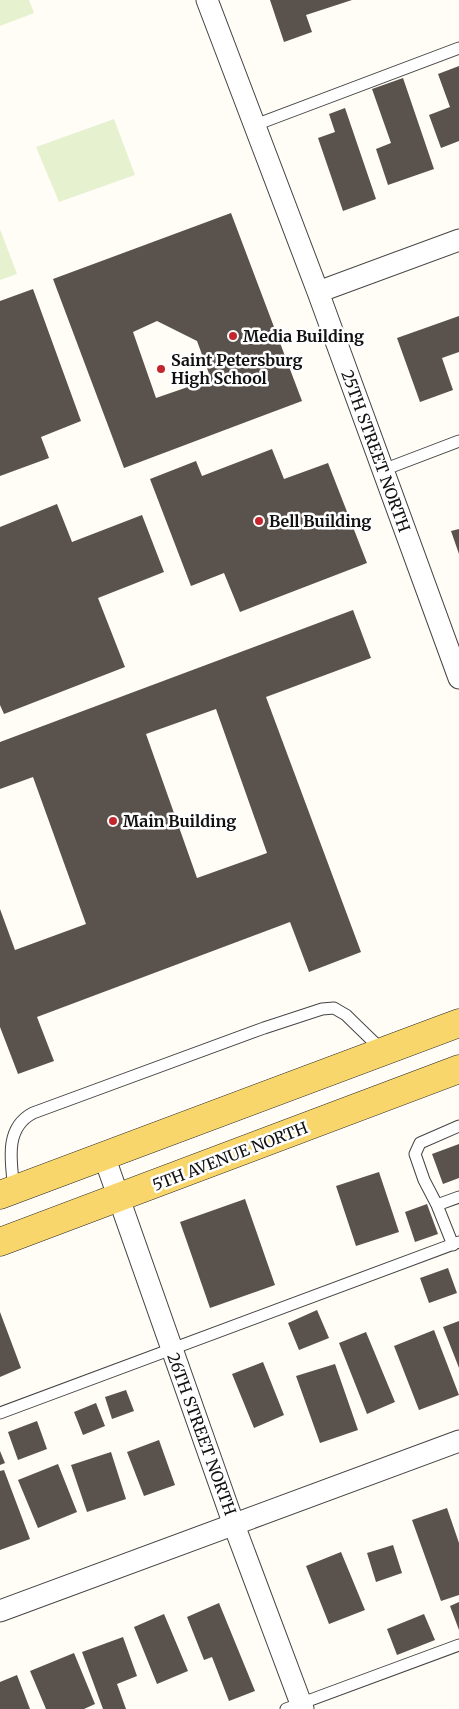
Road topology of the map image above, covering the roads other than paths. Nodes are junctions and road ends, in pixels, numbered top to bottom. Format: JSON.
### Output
{"nodes":[{"id":1,"x":207,"y":0,"type":"edge"},
{"id":2,"x":459,"y":48,"type":"edge"},
{"id":3,"x":255,"y":125,"type":"junction"},
{"id":4,"x":459,"y":240,"type":"edge"},
{"id":5,"x":318,"y":292,"type":"junction"},
{"id":6,"x":459,"y":441,"type":"edge"},
{"id":7,"x":383,"y":470,"type":"junction"},
{"id":8,"x":452,"y":637,"type":"edge"},
{"id":9,"x":459,"y":678,"type":"edge"},
{"id":10,"x":459,"y":1023,"type":"edge"},
{"id":11,"x":383,"y":1051,"type":"junction"},
{"id":12,"x":459,"y":1070,"type":"edge"},
{"id":13,"x":459,"y":1126,"type":"edge"},
{"id":14,"x":104,"y":1156,"type":"junction"},
{"id":15,"x":7,"y":1193,"type":"edge"},
{"id":16,"x":459,"y":1196,"type":"edge"},
{"id":17,"x":118,"y":1198,"type":"junction"},
{"id":18,"x":437,"y":1205,"type":"junction"},
{"id":19,"x":0,"y":1242,"type":"edge"},
{"id":20,"x":456,"y":1244,"type":"edge"},
{"id":21,"x":172,"y":1349,"type":"junction"},
{"id":22,"x":0,"y":1413,"type":"edge"},
{"id":23,"x":459,"y":1441,"type":"edge"},
{"id":24,"x":234,"y":1525,"type":"junction"},
{"id":25,"x":0,"y":1612,"type":"edge"},
{"id":26,"x":459,"y":1645,"type":"edge"},
{"id":27,"x":297,"y":1707,"type":"edge"}],
"edges":[{"from":1,"to":3,"type":"street","name":"25TH STREET NORTH"},
{"from":2,"to":3,"type":"lane"},
{"from":3,"to":5,"type":"street","name":"25TH STREET NORTH"},
{"from":4,"to":5,"type":"street"},
{"from":5,"to":7,"type":"street","name":"25TH STREET NORTH"},
{"from":6,"to":7,"type":"lane"},
{"from":7,"to":8,"type":"street","name":"25TH STREET NORTH"},
{"from":8,"to":9,"type":"street","name":"25TH STREET NORTH"},
{"from":10,"to":11,"type":"main road"},
{"from":11,"to":14,"type":"main road"},
{"from":11,"to":15,"type":"lane"},
{"from":12,"to":17,"type":"main road","name":"5TH AVENUE NORTH"},
{"from":13,"to":18,"type":"lane"},
{"from":14,"to":15,"type":"main road"},
{"from":14,"to":17,"type":"street","name":"26TH STREET NORTH"},
{"from":16,"to":18,"type":"lane"},
{"from":17,"to":19,"type":"main road","name":"5TH AVENUE NORTH"},
{"from":17,"to":21,"type":"street","name":"26TH STREET NORTH"},
{"from":18,"to":20,"type":"lane"},
{"from":20,"to":21,"type":"lane"},
{"from":21,"to":22,"type":"lane"},
{"from":21,"to":24,"type":"street","name":"26TH STREET NORTH"},
{"from":23,"to":24,"type":"street"},
{"from":24,"to":25,"type":"street"},
{"from":24,"to":27,"type":"street","name":"26TH STREET NORTH"},
{"from":26,"to":27,"type":"lane"}]}
